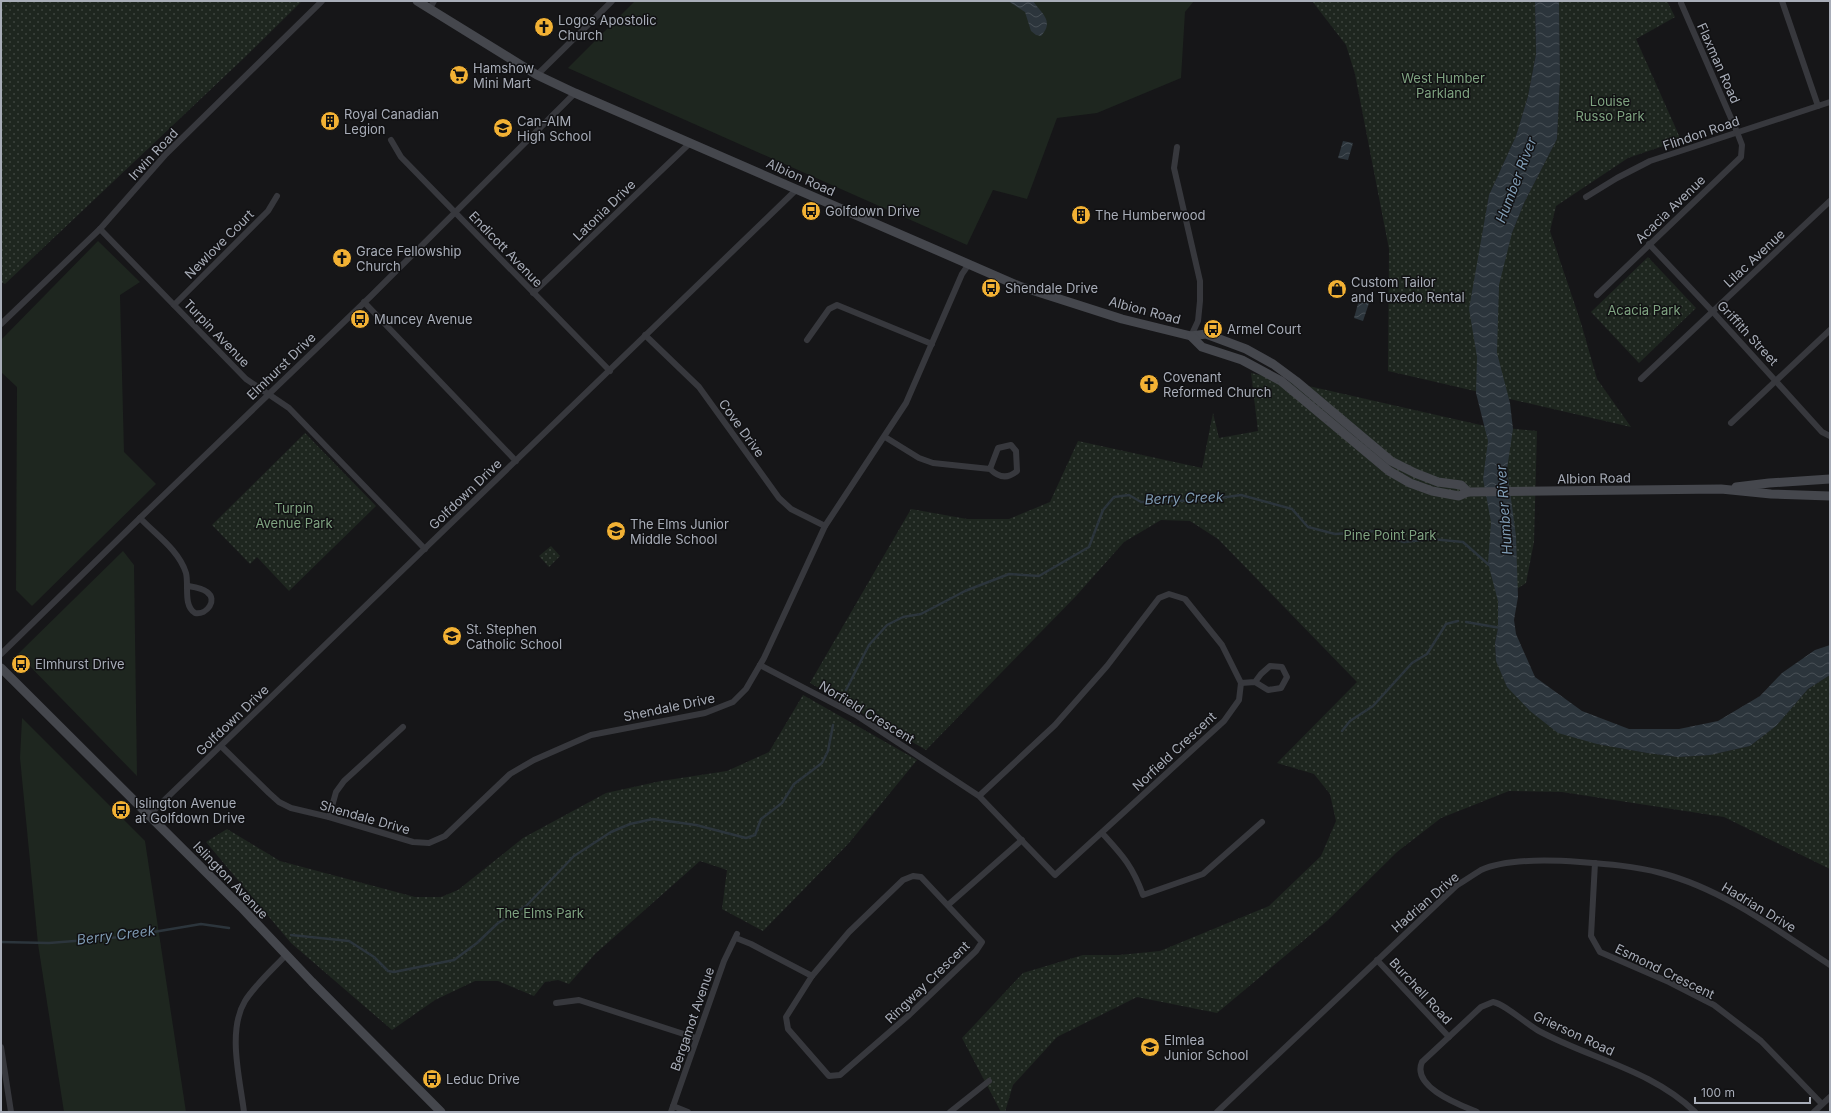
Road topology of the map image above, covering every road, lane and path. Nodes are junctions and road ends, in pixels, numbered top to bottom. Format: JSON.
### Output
{"nodes":[{"id":1,"x":322,"y":1,"type":"edge"},
{"id":2,"x":417,"y":1,"type":"edge"},
{"id":3,"x":612,"y":1,"type":"edge"},
{"id":4,"x":1782,"y":1,"type":"edge"},
{"id":5,"x":1680,"y":3,"type":"dead end"},
{"id":6,"x":432,"y":4,"type":"edge"},
{"id":7,"x":537,"y":75,"type":"junction"},
{"id":8,"x":575,"y":93,"type":"junction"},
{"id":9,"x":1830,"y":102,"type":"edge"},
{"id":10,"x":1818,"y":106,"type":"junction"},
{"id":11,"x":1737,"y":132,"type":"junction"},
{"id":12,"x":391,"y":140,"type":"dead end"},
{"id":13,"x":690,"y":143,"type":"junction"},
{"id":14,"x":1177,"y":147,"type":"dead end"},
{"id":15,"x":796,"y":189,"type":"junction"},
{"id":16,"x":277,"y":196,"type":"dead end"},
{"id":17,"x":1586,"y":197,"type":"dead end"},
{"id":18,"x":1830,"y":201,"type":"edge"},
{"id":19,"x":455,"y":211,"type":"junction"},
{"id":20,"x":100,"y":229,"type":"junction"},
{"id":21,"x":1649,"y":244,"type":"junction"},
{"id":22,"x":969,"y":264,"type":"junction"},
{"id":23,"x":533,"y":293,"type":"junction"},
{"id":24,"x":1596,"y":295,"type":"dead end"},
{"id":25,"x":364,"y":302,"type":"junction"},
{"id":26,"x":174,"y":306,"type":"junction"},
{"id":27,"x":1714,"y":312,"type":"junction"},
{"id":28,"x":1,"y":324,"type":"edge"},
{"id":29,"x":1830,"y":330,"type":"edge"},
{"id":30,"x":645,"y":335,"type":"junction"},
{"id":31,"x":1191,"y":336,"type":"junction"},
{"id":32,"x":807,"y":340,"type":"dead end"},
{"id":33,"x":932,"y":344,"type":"junction"},
{"id":34,"x":610,"y":371,"type":"junction"},
{"id":35,"x":1641,"y":379,"type":"dead end"},
{"id":36,"x":1777,"y":381,"type":"junction"},
{"id":37,"x":268,"y":394,"type":"junction"},
{"id":38,"x":1731,"y":423,"type":"dead end"},
{"id":39,"x":1830,"y":436,"type":"edge"},
{"id":40,"x":885,"y":437,"type":"junction"},
{"id":41,"x":516,"y":461,"type":"junction"},
{"id":42,"x":990,"y":469,"type":"junction"},
{"id":43,"x":1830,"y":479,"type":"edge"},
{"id":44,"x":1721,"y":489,"type":"junction"},
{"id":45,"x":1468,"y":492,"type":"junction"},
{"id":46,"x":1830,"y":496,"type":"edge"},
{"id":47,"x":140,"y":518,"type":"junction"},
{"id":48,"x":825,"y":526,"type":"junction"},
{"id":49,"x":425,"y":549,"type":"junction"},
{"id":50,"x":188,"y":586,"type":"junction"},
{"id":51,"x":1,"y":654,"type":"edge"},
{"id":52,"x":760,"y":665,"type":"junction"},
{"id":53,"x":1,"y":668,"type":"edge"},
{"id":54,"x":1255,"y":682,"type":"junction"},
{"id":55,"x":1241,"y":683,"type":"junction"},
{"id":56,"x":403,"y":727,"type":"dead end"},
{"id":57,"x":221,"y":746,"type":"junction"},
{"id":58,"x":979,"y":796,"type":"junction"},
{"id":59,"x":149,"y":815,"type":"junction"},
{"id":60,"x":328,"y":817,"type":"junction"},
{"id":61,"x":1262,"y":822,"type":"dead end"},
{"id":62,"x":1102,"y":833,"type":"junction"},
{"id":63,"x":1022,"y":840,"type":"junction"},
{"id":64,"x":1595,"y":863,"type":"junction"},
{"id":65,"x":948,"y":905,"type":"junction"},
{"id":66,"x":286,"y":955,"type":"junction"},
{"id":67,"x":1377,"y":960,"type":"junction"},
{"id":68,"x":1830,"y":965,"type":"edge"},
{"id":69,"x":812,"y":976,"type":"junction"},
{"id":70,"x":556,"y":1003,"type":"dead end"},
{"id":71,"x":1449,"y":1037,"type":"junction"},
{"id":72,"x":696,"y":1038,"type":"junction"},
{"id":73,"x":1,"y":1047,"type":"edge"},
{"id":74,"x":989,"y":1081,"type":"dead end"},
{"id":75,"x":1830,"y":1097,"type":"edge"},
{"id":76,"x":1822,"y":1104,"type":"junction"},
{"id":77,"x":672,"y":1109,"type":"edge"},
{"id":78,"x":10,"y":1112,"type":"edge"},
{"id":79,"x":244,"y":1112,"type":"edge"},
{"id":80,"x":441,"y":1112,"type":"edge"},
{"id":81,"x":688,"y":1112,"type":"edge"},
{"id":82,"x":950,"y":1112,"type":"edge"},
{"id":83,"x":1217,"y":1112,"type":"edge"},
{"id":84,"x":1477,"y":1112,"type":"edge"},
{"id":85,"x":1695,"y":1112,"type":"edge"},
{"id":86,"x":1814,"y":1112,"type":"edge"}],
"edges":[{"from":1,"to":20,"type":"street","name":"Irwin Road"},
{"from":2,"to":6,"type":"main road","name":"Albion Road"},
{"from":3,"to":7,"type":"street"},
{"from":4,"to":10,"type":"street"},
{"from":5,"to":11,"type":"street","name":"Flaxman Road"},
{"from":6,"to":7,"type":"main road","name":"Albion Road"},
{"from":7,"to":8,"type":"main road","name":"Albion Road"},
{"from":8,"to":13,"type":"main road","name":"Albion Road"},
{"from":8,"to":19,"type":"street","name":"Elmhurst Drive"},
{"from":9,"to":10,"type":"street","name":"Flindon Road"},
{"from":10,"to":11,"type":"street","name":"Flindon Road"},
{"from":11,"to":17,"type":"street","name":"Flindon Road"},
{"from":11,"to":21,"type":"street","name":"Acacia Avenue"},
{"from":12,"to":19,"type":"street","name":"Endicott Avenue"},
{"from":13,"to":15,"type":"main road","name":"Albion Road"},
{"from":13,"to":23,"type":"street","name":"Latonia Drive"},
{"from":14,"to":31,"type":"street"},
{"from":15,"to":22,"type":"main road","name":"Albion Road"},
{"from":15,"to":30,"type":"street","name":"Golfdown Drive"},
{"from":16,"to":26,"type":"street","name":"Newlove Court"},
{"from":18,"to":27,"type":"street","name":"Lilac Avenue"},
{"from":19,"to":23,"type":"street","name":"Endicott Avenue"},
{"from":19,"to":25,"type":"street","name":"Elmhurst Drive"},
{"from":20,"to":26,"type":"street","name":"Turpin Avenue"},
{"from":20,"to":28,"type":"street","name":"Irwin Road"},
{"from":21,"to":24,"type":"street","name":"Acacia Avenue"},
{"from":21,"to":27,"type":"street","name":"Griffith Street"},
{"from":22,"to":31,"type":"main road","name":"Albion Road"},
{"from":22,"to":33,"type":"street","name":"Shendale Drive"},
{"from":23,"to":34,"type":"street","name":"Endicott Avenue"},
{"from":25,"to":37,"type":"street","name":"Elmhurst Drive"},
{"from":25,"to":41,"type":"street"},
{"from":26,"to":37,"type":"street","name":"Turpin Avenue"},
{"from":27,"to":35,"type":"street","name":"Lilac Avenue"},
{"from":27,"to":36,"type":"street","name":"Griffith Street"},
{"from":29,"to":36,"type":"street"},
{"from":30,"to":34,"type":"street","name":"Golfdown Drive"},
{"from":30,"to":48,"type":"street","name":"Cove Drive"},
{"from":31,"to":45,"type":"main road","name":"Albion Road"},
{"from":31,"to":45,"type":"main road","name":"Albion Road"},
{"from":32,"to":33,"type":"street"},
{"from":33,"to":40,"type":"street","name":"Shendale Drive"},
{"from":34,"to":41,"type":"street","name":"Golfdown Drive"},
{"from":36,"to":38,"type":"street"},
{"from":36,"to":39,"type":"street","name":"Griffith Street"},
{"from":37,"to":47,"type":"street","name":"Elmhurst Drive"},
{"from":37,"to":49,"type":"street","name":"Turpin Avenue"},
{"from":40,"to":42,"type":"street"},
{"from":40,"to":48,"type":"street","name":"Shendale Drive"},
{"from":41,"to":49,"type":"street","name":"Golfdown Drive"},
{"from":42,"to":42,"type":"street"},
{"from":43,"to":44,"type":"main road","name":"Albion Road"},
{"from":44,"to":45,"type":"main road","name":"Albion Road"},
{"from":44,"to":46,"type":"main road","name":"Albion Road"},
{"from":47,"to":50,"type":"street"},
{"from":47,"to":51,"type":"street","name":"Elmhurst Drive"},
{"from":48,"to":52,"type":"street","name":"Shendale Drive"},
{"from":49,"to":57,"type":"street","name":"Golfdown Drive"},
{"from":50,"to":50,"type":"street"},
{"from":52,"to":58,"type":"street","name":"Norfield Crescent"},
{"from":52,"to":60,"type":"street","name":"Shendale Drive"},
{"from":53,"to":59,"type":"main road","name":"Islington Avenue"},
{"from":54,"to":54,"type":"street"},
{"from":54,"to":55,"type":"street"},
{"from":55,"to":58,"type":"street"},
{"from":55,"to":62,"type":"street","name":"Norfield Crescent"},
{"from":56,"to":60,"type":"street"},
{"from":57,"to":59,"type":"street","name":"Golfdown Drive"},
{"from":57,"to":60,"type":"street","name":"Shendale Drive"},
{"from":58,"to":63,"type":"street","name":"Norfield Crescent"},
{"from":59,"to":66,"type":"main road","name":"Islington Avenue"},
{"from":61,"to":62,"type":"street"},
{"from":62,"to":63,"type":"street","name":"Norfield Crescent"},
{"from":63,"to":65,"type":"street"},
{"from":64,"to":67,"type":"street","name":"Hadrian Drive"},
{"from":64,"to":68,"type":"street","name":"Hadrian Drive"},
{"from":64,"to":76,"type":"street","name":"Esmond Crescent"},
{"from":65,"to":69,"type":"street","name":"Ringway Crescent"},
{"from":65,"to":69,"type":"street","name":"Ringway Crescent"},
{"from":66,"to":79,"type":"street"},
{"from":66,"to":80,"type":"main road","name":"Islington Avenue"},
{"from":67,"to":71,"type":"street","name":"Burchell Road"},
{"from":67,"to":83,"type":"street","name":"Hadrian Drive"},
{"from":69,"to":72,"type":"street","name":"Bergamot Avenue"},
{"from":70,"to":72,"type":"street"},
{"from":71,"to":84,"type":"street","name":"Grierson Road"},
{"from":71,"to":85,"type":"street","name":"Grierson Road"},
{"from":72,"to":77,"type":"street","name":"Bergamot Avenue"},
{"from":73,"to":78,"type":"street"},
{"from":74,"to":82,"type":"street"},
{"from":75,"to":76,"type":"street"},
{"from":76,"to":86,"type":"street"},
{"from":77,"to":81,"type":"street"}]}
